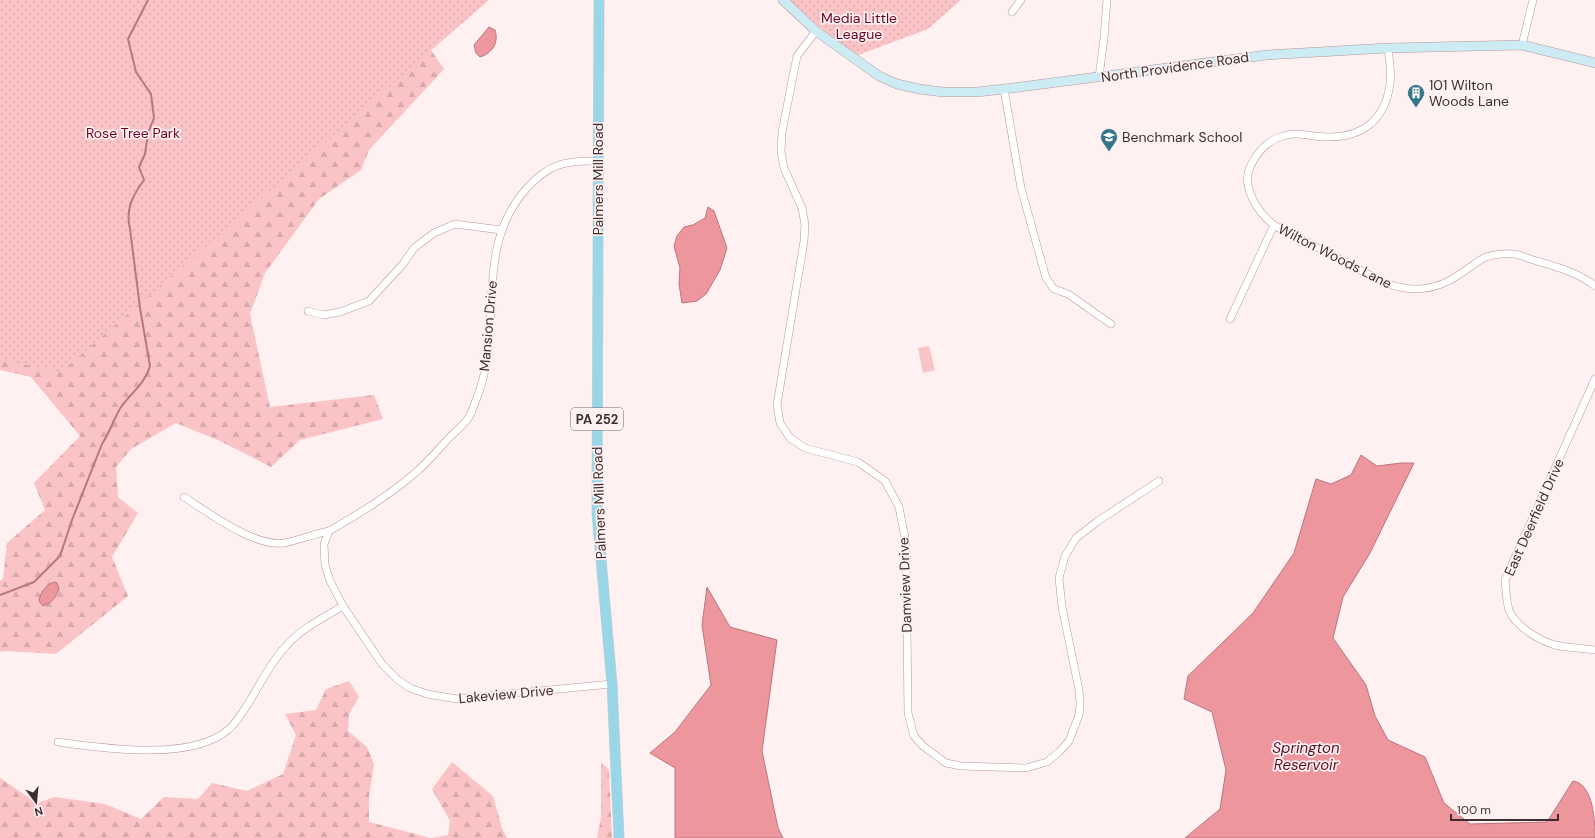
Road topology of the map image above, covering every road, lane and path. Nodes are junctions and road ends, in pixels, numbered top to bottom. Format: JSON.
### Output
{"nodes":[{"id":1,"x":599,"y":0,"type":"edge"},
{"id":2,"x":782,"y":0,"type":"edge"},
{"id":3,"x":1021,"y":0,"type":"edge"},
{"id":4,"x":1107,"y":0,"type":"edge"},
{"id":5,"x":1533,"y":0,"type":"edge"},
{"id":6,"x":1012,"y":12,"type":"dead end"},
{"id":7,"x":816,"y":31,"type":"junction"},
{"id":8,"x":1522,"y":45,"type":"junction"},
{"id":9,"x":1388,"y":48,"type":"junction"},
{"id":10,"x":1595,"y":63,"type":"edge"},
{"id":11,"x":1099,"y":77,"type":"junction"},
{"id":12,"x":1004,"y":89,"type":"junction"},
{"id":13,"x":598,"y":161,"type":"junction"},
{"id":14,"x":1274,"y":226,"type":"junction"},
{"id":15,"x":501,"y":230,"type":"junction"},
{"id":16,"x":1595,"y":286,"type":"edge"},
{"id":17,"x":308,"y":311,"type":"dead end"},
{"id":18,"x":1230,"y":319,"type":"dead end"},
{"id":19,"x":1111,"y":324,"type":"dead end"},
{"id":20,"x":1595,"y":379,"type":"edge"},
{"id":21,"x":1159,"y":481,"type":"dead end"},
{"id":22,"x":184,"y":498,"type":"dead end"},
{"id":23,"x":329,"y":531,"type":"junction"},
{"id":24,"x":343,"y":606,"type":"junction"},
{"id":25,"x":1595,"y":650,"type":"edge"},
{"id":26,"x":612,"y":684,"type":"junction"},
{"id":27,"x":58,"y":742,"type":"dead end"},
{"id":28,"x":619,"y":838,"type":"edge"}],
"edges":[{"from":1,"to":13,"type":"main road","name":"Palmers Mill Road","number":"PA 252"},
{"from":2,"to":7,"type":"main road","name":"North Providence Road"},
{"from":3,"to":6,"type":"street"},
{"from":4,"to":11,"type":"street"},
{"from":5,"to":8,"type":"street"},
{"from":7,"to":12,"type":"main road","name":"North Providence Road"},
{"from":7,"to":21,"type":"street","name":"Damview Drive"},
{"from":8,"to":9,"type":"main road","name":"North Providence Road"},
{"from":8,"to":10,"type":"main road","name":"North Providence Road"},
{"from":9,"to":11,"type":"main road","name":"North Providence Road"},
{"from":9,"to":14,"type":"street","name":"Wilton Woods Lane"},
{"from":11,"to":12,"type":"main road","name":"North Providence Road"},
{"from":12,"to":19,"type":"street"},
{"from":13,"to":15,"type":"street","name":"Mansion Drive"},
{"from":13,"to":26,"type":"main road","name":"Palmers Mill Road","number":"PA 252"},
{"from":14,"to":16,"type":"street","name":"Wilton Woods Lane"},
{"from":14,"to":18,"type":"street"},
{"from":15,"to":17,"type":"street"},
{"from":15,"to":23,"type":"street","name":"Mansion Drive"},
{"from":20,"to":25,"type":"street","name":"East Deerfield Drive"},
{"from":22,"to":23,"type":"street"},
{"from":23,"to":24,"type":"street","name":"Lakeview Drive"},
{"from":24,"to":26,"type":"street","name":"Lakeview Drive"},
{"from":24,"to":27,"type":"street"},
{"from":26,"to":28,"type":"main road","name":"Palmers Mill Road","number":"PA 252"}]}
